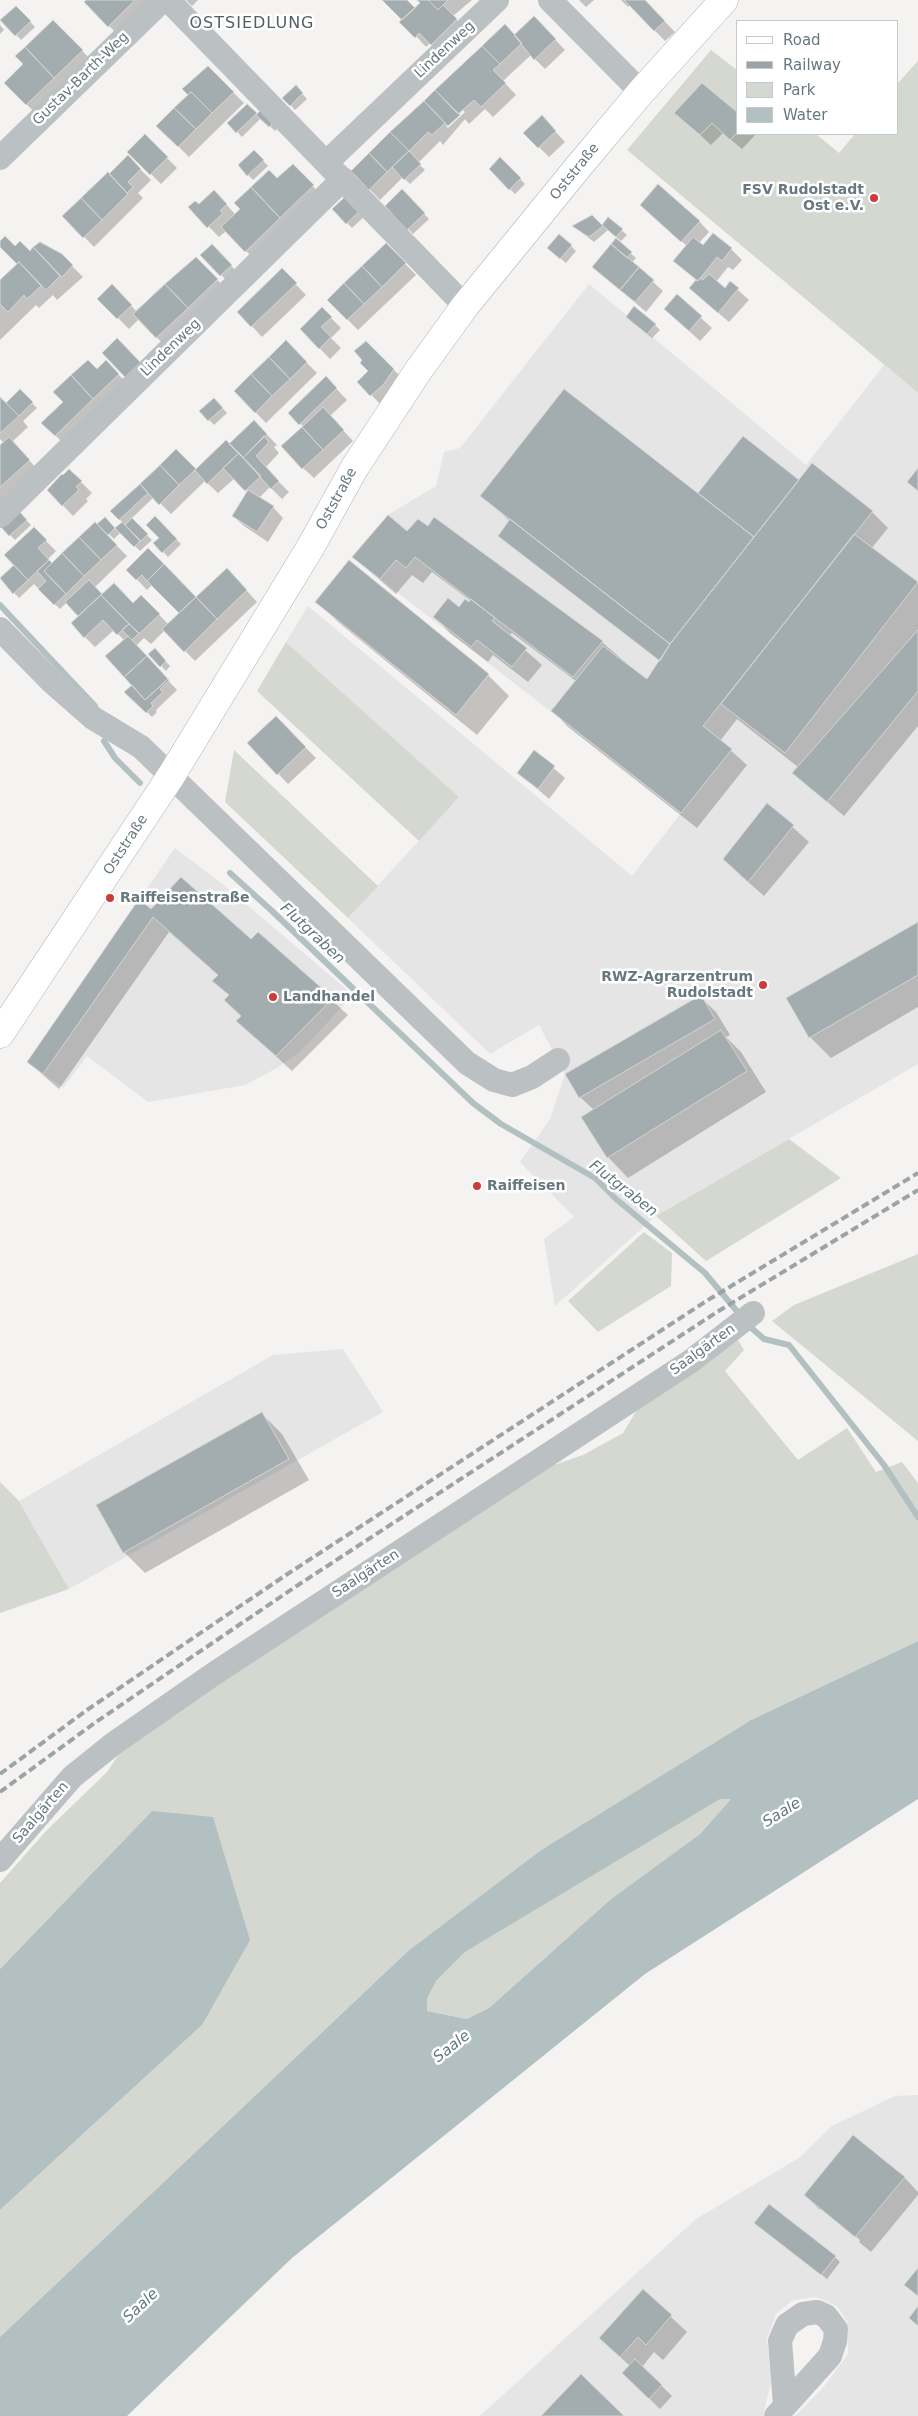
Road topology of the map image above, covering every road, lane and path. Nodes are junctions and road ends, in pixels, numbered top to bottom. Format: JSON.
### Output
{"nodes":[{"id":1,"x":163,"y":0,"type":"edge"},
{"id":2,"x":168,"y":0,"type":"edge"},
{"id":3,"x":497,"y":0,"type":"edge"},
{"id":4,"x":550,"y":0,"type":"edge"},
{"id":5,"x":724,"y":0,"type":"edge"},
{"id":6,"x":641,"y":92,"type":"junction"},
{"id":7,"x":0,"y":158,"type":"edge"},
{"id":8,"x":327,"y":162,"type":"junction"},
{"id":9,"x":343,"y":180,"type":"junction"},
{"id":10,"x":466,"y":306,"type":"junction"},
{"id":11,"x":0,"y":516,"type":"edge"},
{"id":12,"x":0,"y":629,"type":"edge"},
{"id":13,"x":171,"y":776,"type":"junction"},
{"id":14,"x":0,"y":1034,"type":"edge"},
{"id":15,"x":558,"y":1060,"type":"dead end"},
{"id":16,"x":745,"y":1320,"type":"dead end"},
{"id":17,"x":0,"y":1860,"type":"edge"}],
"edges":[{"from":1,"to":7,"type":"street","name":"Gustav-Barth-Weg"},
{"from":2,"to":8,"type":"street"},
{"from":3,"to":8,"type":"street","name":"Lindenweg"},
{"from":4,"to":6,"type":"street"},
{"from":5,"to":6,"type":"street","name":"Oststraße"},
{"from":6,"to":10,"type":"street","name":"Oststraße"},
{"from":8,"to":9,"type":"street"},
{"from":9,"to":10,"type":"street"},
{"from":9,"to":11,"type":"street","name":"Lindenweg"},
{"from":10,"to":13,"type":"street","name":"Oststraße"},
{"from":12,"to":13,"type":"street"},
{"from":13,"to":14,"type":"street","name":"Oststraße"},
{"from":13,"to":15,"type":"street"},
{"from":16,"to":17,"type":"street","name":"Saalgärten"}]}
